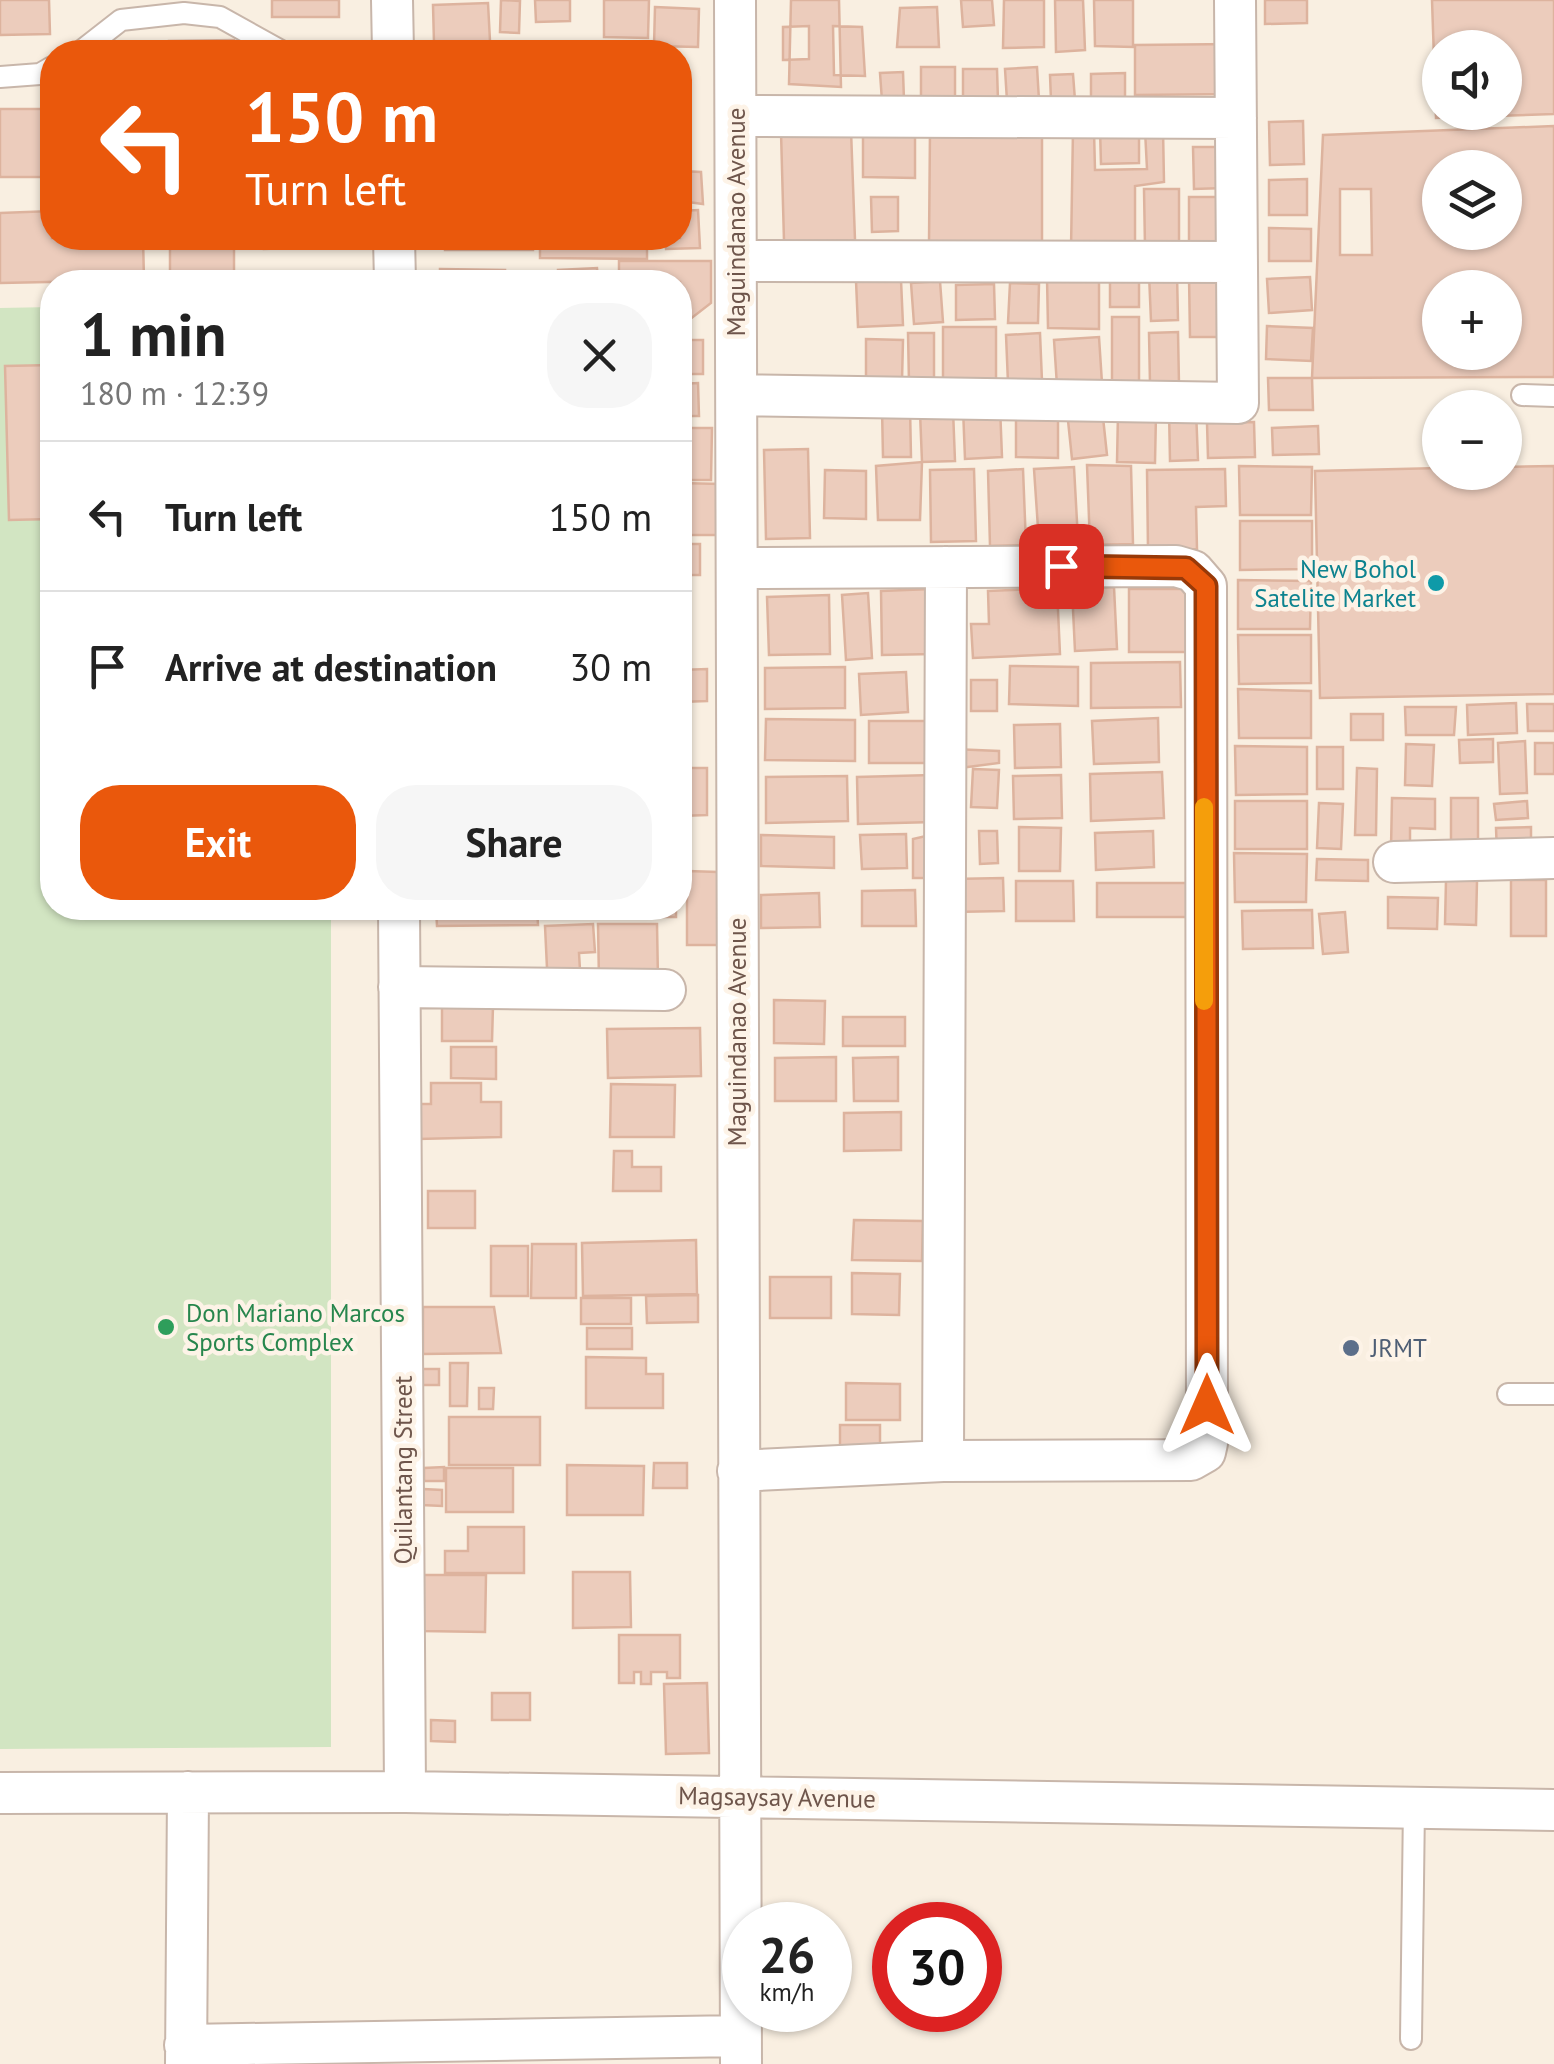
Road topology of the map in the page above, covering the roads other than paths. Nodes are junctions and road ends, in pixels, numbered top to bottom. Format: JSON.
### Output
{"nodes":[{"id":1,"x":392,"y":0,"type":"edge"},
{"id":2,"x":736,"y":0,"type":"edge"},
{"id":3,"x":1235,"y":0,"type":"edge"},
{"id":4,"x":95,"y":40,"type":"edge"},
{"id":5,"x":263,"y":40,"type":"edge"},
{"id":6,"x":393,"y":40,"type":"edge"},
{"id":7,"x":40,"y":74,"type":"edge"},
{"id":8,"x":0,"y":77,"type":"edge"},
{"id":9,"x":736,"y":116,"type":"junction"},
{"id":10,"x":1236,"y":118,"type":"junction"},
{"id":11,"x":736,"y":261,"type":"junction"},
{"id":12,"x":1237,"y":262,"type":"junction"},
{"id":13,"x":736,"y":395,"type":"junction"},
{"id":14,"x":1522,"y":395,"type":"dead end"},
{"id":15,"x":1554,"y":396,"type":"edge"},
{"id":16,"x":946,"y":567,"type":"junction"},
{"id":17,"x":736,"y":568,"type":"junction"},
{"id":18,"x":1554,"y":858,"type":"edge"},
{"id":19,"x":1394,"y":862,"type":"dead end"},
{"id":20,"x":399,"y":920,"type":"edge"},
{"id":21,"x":399,"y":987,"type":"junction"},
{"id":22,"x":665,"y":990,"type":"dead end"},
{"id":23,"x":1508,"y":1394,"type":"dead end"},
{"id":24,"x":1554,"y":1394,"type":"edge"},
{"id":25,"x":943,"y":1462,"type":"junction"},
{"id":26,"x":738,"y":1470,"type":"junction"},
{"id":27,"x":188,"y":1792,"type":"junction"},
{"id":28,"x":405,"y":1792,"type":"junction"},
{"id":29,"x":0,"y":1794,"type":"edge"},
{"id":30,"x":739,"y":1797,"type":"junction"},
{"id":31,"x":1414,"y":1805,"type":"junction"},
{"id":32,"x":1554,"y":1810,"type":"edge"},
{"id":33,"x":1410,"y":2039,"type":"dead end"},
{"id":34,"x":740,"y":2050,"type":"edge"},
{"id":35,"x":185,"y":2054,"type":"edge"}],
"edges":[{"from":1,"to":6,"type":"street"},
{"from":2,"to":9,"type":"street","name":"Maguindanao Avenue"},
{"from":3,"to":10,"type":"street"},
{"from":4,"to":5,"type":"lane"},
{"from":7,"to":8,"type":"lane"},
{"from":9,"to":10,"type":"street"},
{"from":9,"to":11,"type":"street","name":"Maguindanao Avenue"},
{"from":10,"to":12,"type":"street"},
{"from":11,"to":12,"type":"street"},
{"from":11,"to":13,"type":"street","name":"Maguindanao Avenue"},
{"from":12,"to":13,"type":"street"},
{"from":13,"to":17,"type":"street","name":"Maguindanao Avenue"},
{"from":14,"to":15,"type":"lane"},
{"from":16,"to":17,"type":"street"},
{"from":16,"to":25,"type":"street"},
{"from":16,"to":25,"type":"street"},
{"from":17,"to":26,"type":"street","name":"Maguindanao Avenue"},
{"from":18,"to":19,"type":"street"},
{"from":20,"to":21,"type":"street","name":"Quilantang Street"},
{"from":21,"to":22,"type":"street"},
{"from":21,"to":28,"type":"street","name":"Quilantang Street"},
{"from":23,"to":24,"type":"lane"},
{"from":25,"to":26,"type":"street"},
{"from":26,"to":30,"type":"street","name":"Maguindanao Avenue"},
{"from":27,"to":28,"type":"street","name":"Magsaysay Avenue"},
{"from":27,"to":29,"type":"street","name":"Magsaysay Avenue"},
{"from":27,"to":35,"type":"street"},
{"from":28,"to":30,"type":"street","name":"Magsaysay Avenue"},
{"from":30,"to":31,"type":"street","name":"Magsaysay Avenue"},
{"from":30,"to":34,"type":"street","name":"Maguindanao Avenue"},
{"from":31,"to":32,"type":"street","name":"Magsaysay Avenue"},
{"from":31,"to":33,"type":"lane"},
{"from":34,"to":35,"type":"street"}]}
